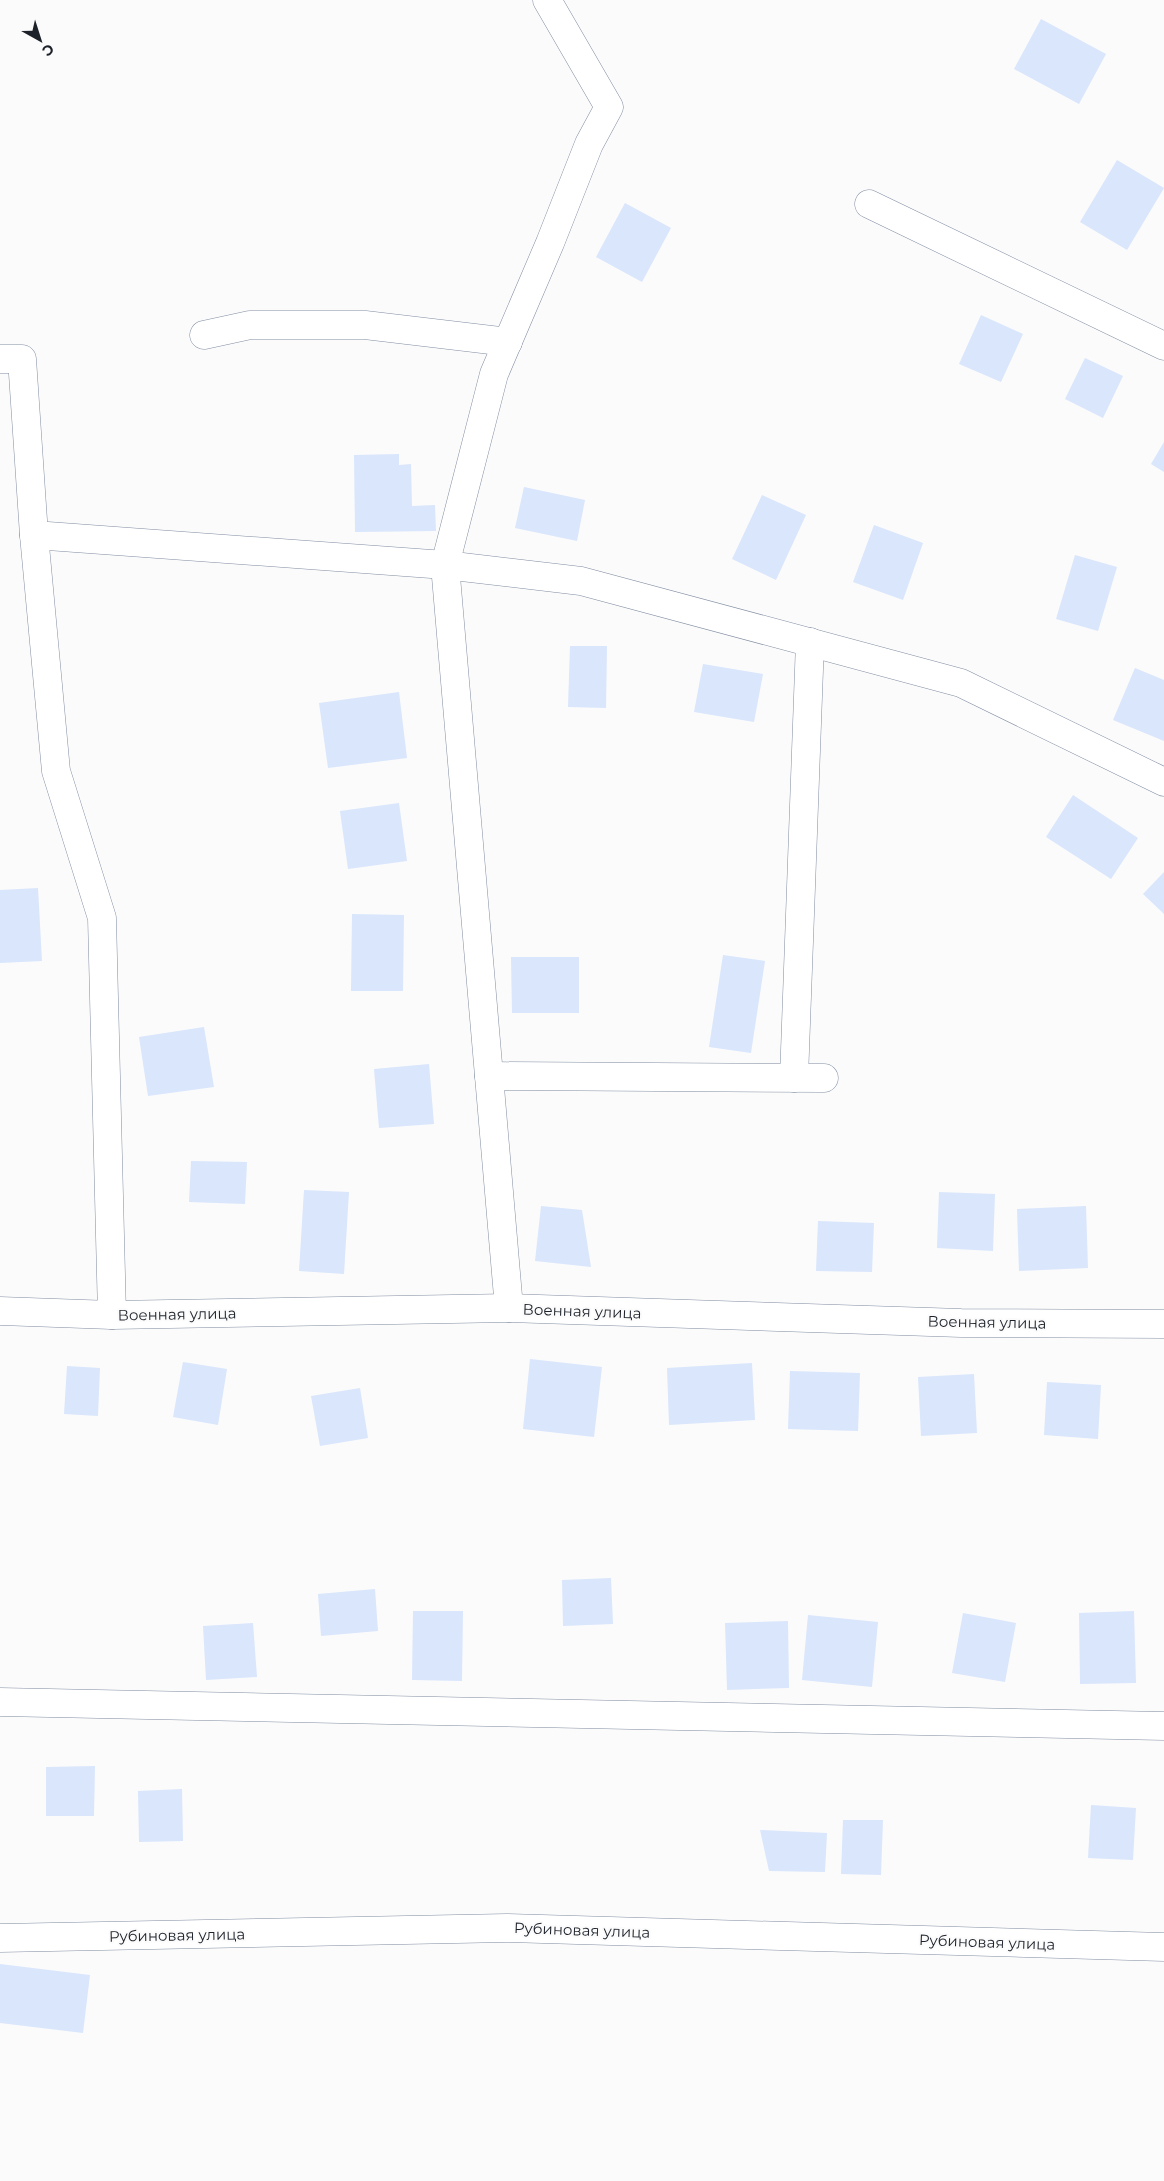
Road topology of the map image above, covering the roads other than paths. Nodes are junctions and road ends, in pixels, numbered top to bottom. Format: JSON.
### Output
{"nodes":[{"id":1,"x":547,"y":0,"type":"edge"},
{"id":2,"x":869,"y":204,"type":"dead end"},
{"id":3,"x":204,"y":335,"type":"dead end"},
{"id":4,"x":508,"y":342,"type":"junction"},
{"id":5,"x":1164,"y":346,"type":"edge"},
{"id":6,"x":0,"y":359,"type":"edge"},
{"id":7,"x":34,"y":535,"type":"junction"},
{"id":8,"x":445,"y":565,"type":"junction"},
{"id":9,"x":810,"y":642,"type":"junction"},
{"id":10,"x":1164,"y":782,"type":"edge"},
{"id":11,"x":489,"y":1076,"type":"junction"},
{"id":12,"x":794,"y":1078,"type":"junction"},
{"id":13,"x":824,"y":1078,"type":"dead end"},
{"id":14,"x":509,"y":1308,"type":"junction"},
{"id":15,"x":0,"y":1311,"type":"edge"},
{"id":16,"x":112,"y":1315,"type":"junction"},
{"id":17,"x":1164,"y":1324,"type":"edge"},
{"id":18,"x":0,"y":1702,"type":"edge"},
{"id":19,"x":1164,"y":1726,"type":"edge"},
{"id":20,"x":0,"y":1938,"type":"edge"},
{"id":21,"x":1164,"y":1947,"type":"edge"}],
"edges":[{"from":1,"to":4,"type":"street"},
{"from":2,"to":5,"type":"street"},
{"from":3,"to":4,"type":"street"},
{"from":4,"to":8,"type":"street"},
{"from":6,"to":7,"type":"street"},
{"from":7,"to":8,"type":"street"},
{"from":7,"to":16,"type":"street"},
{"from":8,"to":9,"type":"street"},
{"from":8,"to":11,"type":"street"},
{"from":9,"to":10,"type":"street"},
{"from":9,"to":12,"type":"street"},
{"from":11,"to":12,"type":"street"},
{"from":11,"to":14,"type":"street"},
{"from":12,"to":13,"type":"street"},
{"from":14,"to":16,"type":"street","name":"Военная улица"},
{"from":14,"to":17,"type":"street","name":"Военная улица"},
{"from":15,"to":16,"type":"street","name":"Военная улица"},
{"from":18,"to":19,"type":"street"},
{"from":20,"to":21,"type":"street","name":"Рубиновая улица"}]}
